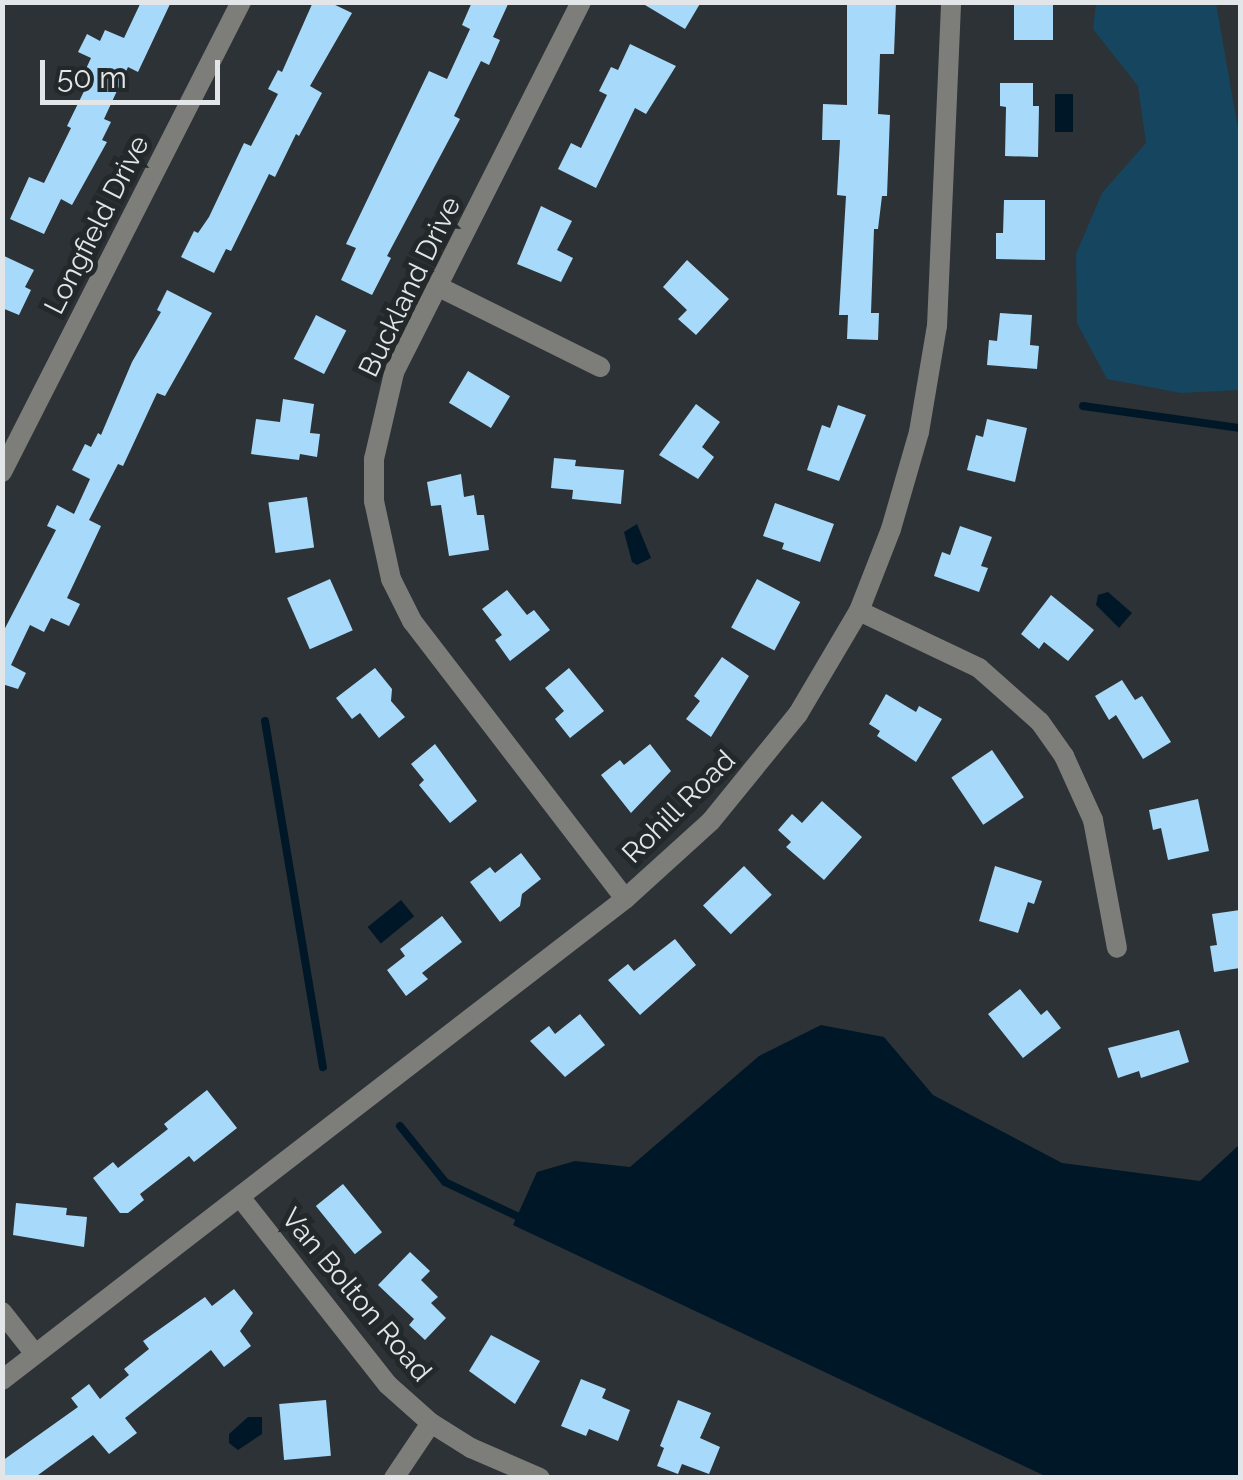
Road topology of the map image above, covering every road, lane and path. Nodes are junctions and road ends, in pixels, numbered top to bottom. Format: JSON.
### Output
{"nodes":[{"id":1,"x":241,"y":2,"type":"edge"},
{"id":2,"x":581,"y":2,"type":"edge"},
{"id":3,"x":950,"y":2,"type":"edge"},
{"id":4,"x":439,"y":287,"type":"junction"},
{"id":5,"x":600,"y":368,"type":"dead end"},
{"id":6,"x":4,"y":466,"type":"edge"},
{"id":7,"x":859,"y":611,"type":"junction"},
{"id":8,"x":625,"y":899,"type":"junction"},
{"id":9,"x":1117,"y":948,"type":"dead end"},
{"id":10,"x":240,"y":1197,"type":"junction"},
{"id":11,"x":2,"y":1312,"type":"edge"},
{"id":12,"x":35,"y":1354,"type":"junction"},
{"id":13,"x":2,"y":1380,"type":"edge"},
{"id":14,"x":431,"y":1424,"type":"junction"},
{"id":15,"x":394,"y":1478,"type":"edge"},
{"id":16,"x":540,"y":1478,"type":"edge"}],
"edges":[{"from":1,"to":6,"type":"street","name":"Longfield Drive"},
{"from":2,"to":4,"type":"street","name":"Buckland Drive"},
{"from":3,"to":7,"type":"street","name":"Rohill Road"},
{"from":4,"to":5,"type":"street"},
{"from":4,"to":8,"type":"street","name":"Buckland Drive"},
{"from":7,"to":8,"type":"street","name":"Rohill Road"},
{"from":7,"to":9,"type":"street"},
{"from":8,"to":10,"type":"street","name":"Rohill Road"},
{"from":10,"to":12,"type":"street","name":"Rohill Road"},
{"from":10,"to":14,"type":"street","name":"Van Bolton Road"},
{"from":11,"to":12,"type":"street"},
{"from":12,"to":13,"type":"street","name":"Rohill Road"},
{"from":14,"to":15,"type":"street"},
{"from":14,"to":16,"type":"street","name":"Van Bolton Road"}]}
